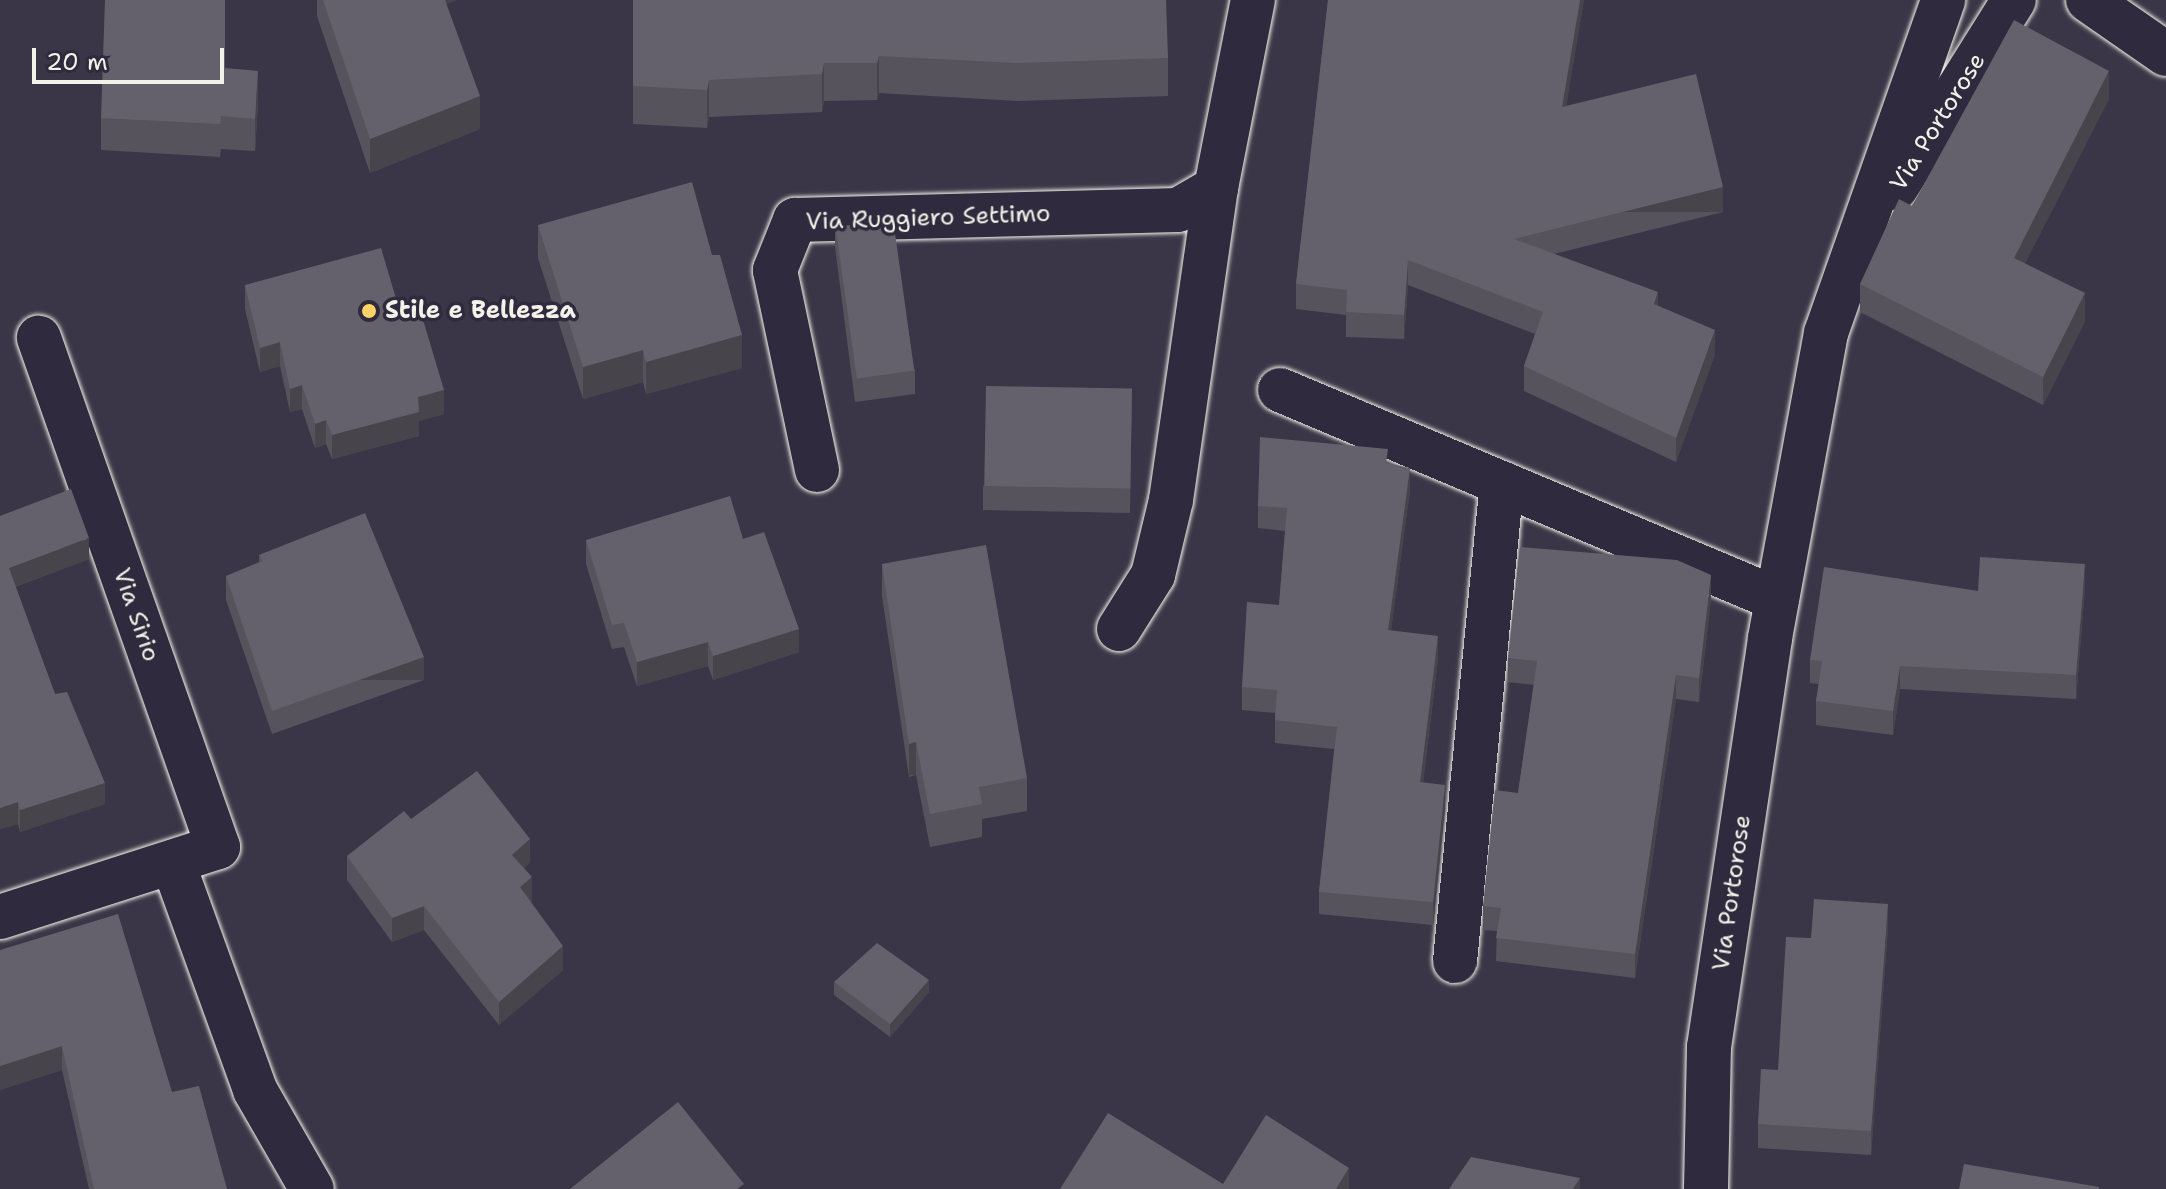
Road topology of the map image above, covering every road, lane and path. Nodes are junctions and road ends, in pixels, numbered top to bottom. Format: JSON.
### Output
{"nodes":[{"id":1,"x":1253,"y":0,"type":"edge"},
{"id":2,"x":1943,"y":0,"type":"edge"},
{"id":3,"x":2014,"y":0,"type":"edge"},
{"id":4,"x":2088,"y":0,"type":"edge"},
{"id":5,"x":2166,"y":54,"type":"edge"},
{"id":6,"x":1216,"y":188,"type":"junction"},
{"id":7,"x":1860,"y":244,"type":"junction"},
{"id":8,"x":39,"y":338,"type":"dead end"},
{"id":9,"x":1280,"y":390,"type":"dead end"},
{"id":10,"x":817,"y":470,"type":"dead end"},
{"id":11,"x":1502,"y":483,"type":"junction"},
{"id":12,"x":1777,"y":599,"type":"junction"},
{"id":13,"x":1119,"y":629,"type":"dead end"},
{"id":14,"x":173,"y":863,"type":"junction"},
{"id":15,"x":0,"y":917,"type":"edge"},
{"id":16,"x":1455,"y":961,"type":"dead end"},
{"id":17,"x":312,"y":1189,"type":"edge"},
{"id":18,"x":1706,"y":1189,"type":"edge"}],
"edges":[{"from":1,"to":6,"type":"street"},
{"from":2,"to":7,"type":"street","name":"Via Portorose"},
{"from":3,"to":7,"type":"street","name":"Via Portorose"},
{"from":4,"to":5,"type":"street"},
{"from":6,"to":10,"type":"street","name":"Via Ruggiero Settimo"},
{"from":6,"to":13,"type":"street"},
{"from":7,"to":12,"type":"street","name":"Via Portorose"},
{"from":8,"to":14,"type":"street","name":"Via Sirio"},
{"from":9,"to":11,"type":"street"},
{"from":11,"to":12,"type":"street"},
{"from":11,"to":16,"type":"street"},
{"from":12,"to":18,"type":"street","name":"Via Portorose"},
{"from":14,"to":15,"type":"street","name":"Via Sirio"},
{"from":14,"to":17,"type":"street"}]}
